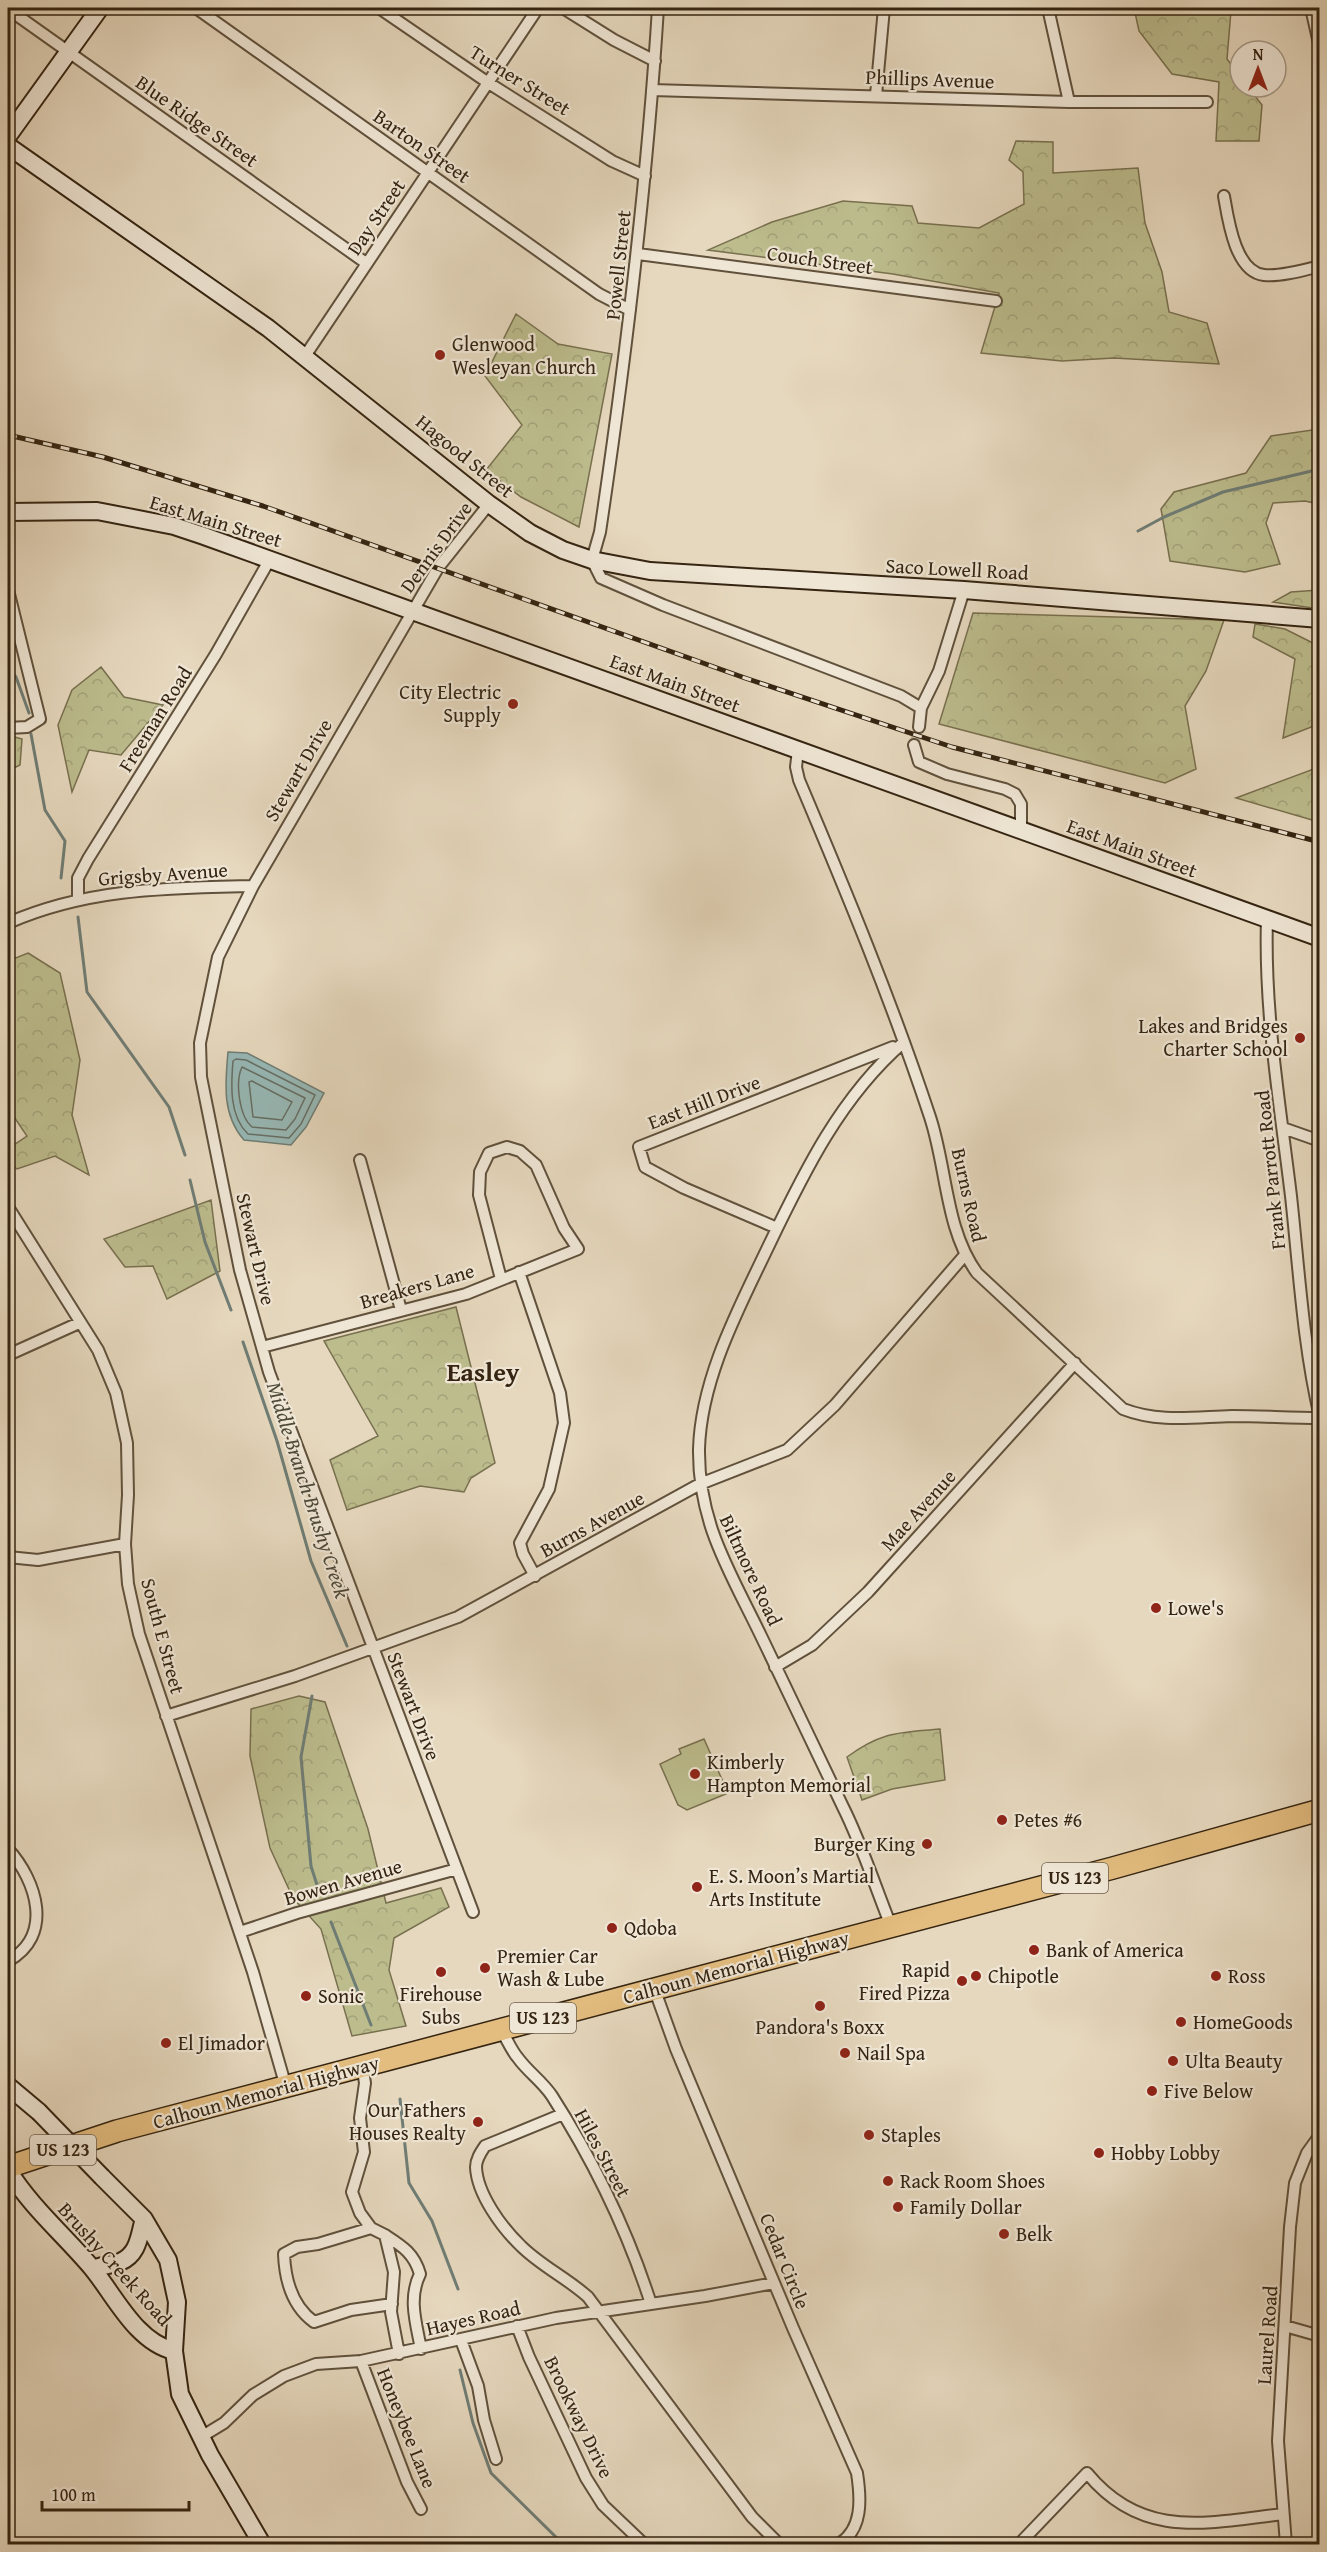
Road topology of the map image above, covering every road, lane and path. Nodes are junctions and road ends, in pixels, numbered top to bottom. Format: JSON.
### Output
{"nodes":[{"id":1,"x":100,"y":8,"type":"edge"},
{"id":2,"x":196,"y":8,"type":"edge"},
{"id":3,"x":379,"y":8,"type":"edge"},
{"id":4,"x":538,"y":8,"type":"edge"},
{"id":5,"x":563,"y":8,"type":"edge"},
{"id":6,"x":658,"y":8,"type":"edge"},
{"id":7,"x":884,"y":8,"type":"edge"},
{"id":8,"x":1048,"y":8,"type":"edge"},
{"id":9,"x":1311,"y":8,"type":"edge"},
{"id":10,"x":8,"y":9,"type":"edge"},
{"id":11,"x":1320,"y":48,"type":"edge"},
{"id":12,"x":68,"y":52,"type":"junction"},
{"id":13,"x":655,"y":61,"type":"junction"},
{"id":14,"x":487,"y":82,"type":"junction"},
{"id":15,"x":652,"y":90,"type":"junction"},
{"id":16,"x":876,"y":95,"type":"junction"},
{"id":17,"x":1070,"y":102,"type":"junction"},
{"id":18,"x":1207,"y":102,"type":"dead end"},
{"id":19,"x":8,"y":136,"type":"edge"},
{"id":20,"x":8,"y":146,"type":"edge"},
{"id":21,"x":428,"y":173,"type":"junction"},
{"id":22,"x":645,"y":176,"type":"junction"},
{"id":23,"x":1224,"y":196,"type":"dead end"},
{"id":24,"x":638,"y":254,"type":"junction"},
{"id":25,"x":366,"y":263,"type":"junction"},
{"id":26,"x":1320,"y":266,"type":"edge"},
{"id":27,"x":996,"y":301,"type":"dead end"},
{"id":28,"x":630,"y":310,"type":"junction"},
{"id":29,"x":305,"y":356,"type":"junction"},
{"id":30,"x":489,"y":504,"type":"junction"},
{"id":31,"x":8,"y":512,"type":"edge"},
{"id":32,"x":270,"y":559,"type":"junction"},
{"id":33,"x":592,"y":560,"type":"junction"},
{"id":34,"x":8,"y":574,"type":"edge"},
{"id":35,"x":964,"y":590,"type":"junction"},
{"id":36,"x":412,"y":610,"type":"junction"},
{"id":37,"x":1320,"y":619,"type":"edge"},
{"id":38,"x":921,"y":708,"type":"junction"},
{"id":39,"x":919,"y":727,"type":"tunnel mouth"},
{"id":40,"x":8,"y":728,"type":"edge"},
{"id":41,"x":914,"y":745,"type":"dead end"},
{"id":42,"x":798,"y":750,"type":"junction"},
{"id":43,"x":1021,"y":829,"type":"junction"},
{"id":44,"x":253,"y":886,"type":"junction"},
{"id":45,"x":78,"y":899,"type":"junction"},
{"id":46,"x":1267,"y":919,"type":"junction"},
{"id":47,"x":8,"y":923,"type":"edge"},
{"id":48,"x":1320,"y":938,"type":"edge"},
{"id":49,"x":904,"y":1042,"type":"junction"},
{"id":50,"x":1283,"y":1128,"type":"junction"},
{"id":51,"x":1320,"y":1141,"type":"edge"},
{"id":52,"x":360,"y":1160,"type":"dead end"},
{"id":53,"x":8,"y":1207,"type":"edge"},
{"id":54,"x":19,"y":1223,"type":"junction"},
{"id":55,"x":8,"y":1228,"type":"edge"},
{"id":56,"x":777,"y":1228,"type":"junction"},
{"id":57,"x":964,"y":1256,"type":"junction"},
{"id":58,"x":519,"y":1272,"type":"junction"},
{"id":59,"x":501,"y":1280,"type":"junction"},
{"id":60,"x":401,"y":1310,"type":"junction"},
{"id":61,"x":79,"y":1323,"type":"junction"},
{"id":62,"x":262,"y":1347,"type":"junction"},
{"id":63,"x":8,"y":1355,"type":"edge"},
{"id":64,"x":1075,"y":1363,"type":"junction"},
{"id":65,"x":1315,"y":1371,"type":"edge"},
{"id":66,"x":1320,"y":1418,"type":"edge"},
{"id":67,"x":700,"y":1484,"type":"junction"},
{"id":68,"x":125,"y":1544,"type":"junction"},
{"id":69,"x":8,"y":1557,"type":"edge"},
{"id":70,"x":535,"y":1576,"type":"junction"},
{"id":71,"x":373,"y":1649,"type":"junction"},
{"id":72,"x":776,"y":1667,"type":"junction"},
{"id":73,"x":166,"y":1716,"type":"junction"},
{"id":74,"x":1320,"y":1810,"type":"edge"},
{"id":75,"x":8,"y":1849,"type":"edge"},
{"id":76,"x":457,"y":1869,"type":"junction"},
{"id":77,"x":473,"y":1912,"type":"dead end"},
{"id":78,"x":891,"y":1926,"type":"junction"},
{"id":79,"x":240,"y":1932,"type":"junction"},
{"id":80,"x":8,"y":1961,"type":"edge"},
{"id":81,"x":654,"y":1988,"type":"junction"},
{"id":82,"x":501,"y":2030,"type":"junction"},
{"id":83,"x":362,"y":2065,"type":"junction"},
{"id":84,"x":8,"y":2086,"type":"edge"},
{"id":85,"x":286,"y":2087,"type":"junction"},
{"id":86,"x":563,"y":2114,"type":"junction"},
{"id":87,"x":117,"y":2131,"type":"junction"},
{"id":88,"x":1320,"y":2135,"type":"edge"},
{"id":89,"x":8,"y":2153,"type":"edge"},
{"id":90,"x":8,"y":2169,"type":"edge"},
{"id":91,"x":144,"y":2219,"type":"junction"},
{"id":92,"x":371,"y":2228,"type":"junction"},
{"id":93,"x":385,"y":2235,"type":"junction"},
{"id":94,"x":93,"y":2269,"type":"junction"},
{"id":95,"x":774,"y":2283,"type":"junction"},
{"id":96,"x":392,"y":2304,"type":"junction"},
{"id":97,"x":651,"y":2304,"type":"junction"},
{"id":98,"x":597,"y":2312,"type":"junction"},
{"id":99,"x":517,"y":2326,"type":"junction"},
{"id":100,"x":1285,"y":2326,"type":"junction"},
{"id":101,"x":1320,"y":2336,"type":"edge"},
{"id":102,"x":461,"y":2340,"type":"junction"},
{"id":103,"x":421,"y":2349,"type":"junction"},
{"id":104,"x":174,"y":2351,"type":"junction"},
{"id":105,"x":399,"y":2354,"type":"junction"},
{"id":106,"x":361,"y":2361,"type":"junction"},
{"id":107,"x":201,"y":2437,"type":"junction"},
{"id":108,"x":496,"y":2459,"type":"dead end"},
{"id":109,"x":421,"y":2509,"type":"dead end"},
{"id":110,"x":1283,"y":2514,"type":"junction"},
{"id":111,"x":1022,"y":2541,"type":"dead end"},
{"id":112,"x":262,"y":2544,"type":"edge"},
{"id":113,"x":644,"y":2544,"type":"edge"},
{"id":114,"x":779,"y":2544,"type":"edge"},
{"id":115,"x":839,"y":2544,"type":"edge"},
{"id":116,"x":1286,"y":2544,"type":"edge"}],
"edges":[{"from":1,"to":12,"type":"street"},
{"from":2,"to":21,"type":"street","name":"Barton Street"},
{"from":3,"to":14,"type":"street","name":"Turner Street"},
{"from":4,"to":14,"type":"street","name":"Day Street"},
{"from":5,"to":13,"type":"street"},
{"from":6,"to":13,"type":"street","name":"Powell Street"},
{"from":7,"to":16,"type":"street"},
{"from":8,"to":17,"type":"street"},
{"from":9,"to":11,"type":"street"},
{"from":10,"to":12,"type":"street","name":"Blue Ridge Street"},
{"from":12,"to":19,"type":"street"},
{"from":12,"to":25,"type":"street","name":"Blue Ridge Street"},
{"from":13,"to":15,"type":"street","name":"Powell Street"},
{"from":14,"to":21,"type":"street","name":"Day Street"},
{"from":14,"to":22,"type":"street","name":"Turner Street"},
{"from":15,"to":16,"type":"street","name":"Phillips Avenue"},
{"from":15,"to":22,"type":"street","name":"Powell Street"},
{"from":16,"to":17,"type":"street","name":"Phillips Avenue"},
{"from":17,"to":18,"type":"street","name":"Phillips Avenue"},
{"from":20,"to":29,"type":"street","name":"Hagood Street"},
{"from":21,"to":25,"type":"street","name":"Day Street"},
{"from":21,"to":28,"type":"street","name":"Barton Street"},
{"from":22,"to":24,"type":"street","name":"Powell Street"},
{"from":23,"to":26,"type":"street"},
{"from":24,"to":27,"type":"street","name":"Couch Street"},
{"from":24,"to":28,"type":"street","name":"Powell Street"},
{"from":25,"to":29,"type":"street","name":"Day Street"},
{"from":28,"to":33,"type":"street","name":"Powell Street"},
{"from":29,"to":30,"type":"street","name":"Hagood Street"},
{"from":30,"to":33,"type":"street","name":"Hagood Street"},
{"from":30,"to":36,"type":"street","name":"Dennis Drive"},
{"from":31,"to":32,"type":"street","name":"East Main Street"},
{"from":32,"to":36,"type":"street","name":"East Main Street"},
{"from":32,"to":45,"type":"street","name":"Freeman Road"},
{"from":33,"to":35,"type":"street","name":"Saco Lowell Road"},
{"from":33,"to":38,"type":"street"},
{"from":34,"to":40,"type":"street"},
{"from":35,"to":37,"type":"street","name":"Saco Lowell Road"},
{"from":35,"to":38,"type":"street"},
{"from":36,"to":42,"type":"street","name":"East Main Street"},
{"from":36,"to":44,"type":"street","name":"Stewart Drive"},
{"from":38,"to":39,"type":"street"},
{"from":41,"to":43,"type":"street"},
{"from":42,"to":43,"type":"street","name":"East Main Street"},
{"from":42,"to":49,"type":"street","name":"Burns Road"},
{"from":43,"to":46,"type":"street","name":"East Main Street"},
{"from":44,"to":45,"type":"street","name":"Grigsby Avenue"},
{"from":44,"to":62,"type":"street","name":"Stewart Drive"},
{"from":45,"to":47,"type":"street","name":"Grigsby Avenue"},
{"from":46,"to":48,"type":"street","name":"East Main Street"},
{"from":46,"to":50,"type":"street","name":"Frank Parrott Road"},
{"from":49,"to":56,"type":"street","name":"Biltmore Road"},
{"from":49,"to":56,"type":"street","name":"East Hill Drive"},
{"from":49,"to":57,"type":"street","name":"Burns Road"},
{"from":50,"to":51,"type":"street"},
{"from":50,"to":65,"type":"street","name":"Frank Parrott Road"},
{"from":52,"to":60,"type":"street"},
{"from":53,"to":54,"type":"street","name":"South E Street"},
{"from":54,"to":55,"type":"street"},
{"from":54,"to":61,"type":"street","name":"South E Street"},
{"from":56,"to":67,"type":"street","name":"Biltmore Road"},
{"from":57,"to":64,"type":"street","name":"Burns Road"},
{"from":57,"to":67,"type":"street","name":"Burns Avenue"},
{"from":58,"to":59,"type":"street","name":"Breakers Lane"},
{"from":58,"to":59,"type":"street","name":"Breakers Lane"},
{"from":58,"to":70,"type":"street"},
{"from":59,"to":60,"type":"street","name":"Breakers Lane"},
{"from":60,"to":62,"type":"street","name":"Breakers Lane"},
{"from":61,"to":63,"type":"street"},
{"from":61,"to":68,"type":"street","name":"South E Street"},
{"from":62,"to":71,"type":"street","name":"Stewart Drive"},
{"from":64,"to":66,"type":"street","name":"Burns Road"},
{"from":64,"to":72,"type":"street","name":"Mae Avenue"},
{"from":65,"to":66,"type":"street","name":"Frank Parrott Road"},
{"from":67,"to":70,"type":"street","name":"Burns Avenue"},
{"from":67,"to":72,"type":"street","name":"Biltmore Road"},
{"from":68,"to":69,"type":"street"},
{"from":68,"to":73,"type":"street","name":"South E Street"},
{"from":70,"to":71,"type":"street","name":"Burns Avenue"},
{"from":71,"to":73,"type":"street","name":"Burns Avenue"},
{"from":71,"to":76,"type":"street","name":"Stewart Drive"},
{"from":72,"to":78,"type":"street","name":"Biltmore Road"},
{"from":73,"to":79,"type":"street","name":"South E Street"},
{"from":74,"to":78,"type":"highway","name":"Calhoun Memorial Highway","number":"US 123"},
{"from":75,"to":80,"type":"street"},
{"from":76,"to":77,"type":"street","name":"Stewart Drive"},
{"from":76,"to":79,"type":"street","name":"Bowen Avenue"},
{"from":78,"to":81,"type":"highway","name":"Calhoun Memorial Highway","number":"US 123"},
{"from":79,"to":85,"type":"street","name":"South E Street"},
{"from":81,"to":82,"type":"highway","name":"Calhoun Memorial Highway","number":"US 123"},
{"from":81,"to":95,"type":"street","name":"Cedar Circle"},
{"from":82,"to":83,"type":"highway","name":"Calhoun Memorial Highway","number":"US 123"},
{"from":82,"to":86,"type":"street","name":"Hiles Street"},
{"from":83,"to":85,"type":"highway","name":"Calhoun Memorial Highway","number":"US 123"},
{"from":83,"to":92,"type":"street"},
{"from":84,"to":91,"type":"street","bridge":true},
{"from":85,"to":87,"type":"highway","name":"Calhoun Memorial Highway","number":"US 123"},
{"from":86,"to":97,"type":"street","name":"Hiles Street"},
{"from":86,"to":98,"type":"street"},
{"from":87,"to":89,"type":"highway","name":"Calhoun Memorial Highway","number":"US 123"},
{"from":87,"to":90,"type":"highway","name":"Calhoun Memorial Highway","number":"US 123"},
{"from":88,"to":100,"type":"street","name":"Laurel Road"},
{"from":90,"to":94,"type":"street","name":"Brushy Creek Road"},
{"from":91,"to":94,"type":"street"},
{"from":91,"to":104,"type":"street"},
{"from":92,"to":93,"type":"street"},
{"from":92,"to":96,"type":"street"},
{"from":93,"to":96,"type":"street"},
{"from":93,"to":103,"type":"street"},
{"from":94,"to":104,"type":"street","name":"Brushy Creek Road"},
{"from":95,"to":97,"type":"street","name":"Hayes Road"},
{"from":95,"to":115,"type":"street","name":"Cedar Circle"},
{"from":96,"to":105,"type":"street"},
{"from":97,"to":98,"type":"street","name":"Hayes Road"},
{"from":98,"to":99,"type":"street","name":"Hayes Road"},
{"from":98,"to":114,"type":"street"},
{"from":99,"to":102,"type":"street","name":"Hayes Road"},
{"from":99,"to":113,"type":"street","name":"Brookway Drive"},
{"from":100,"to":101,"type":"street"},
{"from":100,"to":110,"type":"street","name":"Laurel Road"},
{"from":102,"to":103,"type":"street","name":"Hayes Road"},
{"from":102,"to":108,"type":"street"},
{"from":103,"to":105,"type":"street","name":"Hayes Road"},
{"from":104,"to":107,"type":"street","name":"Brushy Creek Road"},
{"from":105,"to":106,"type":"street","name":"Hayes Road"},
{"from":106,"to":107,"type":"street","name":"Hayes Road"},
{"from":106,"to":109,"type":"street","name":"Honeybee Lane"},
{"from":107,"to":112,"type":"street","name":"Brushy Creek Road"},
{"from":110,"to":111,"type":"street"},
{"from":110,"to":116,"type":"street","name":"Laurel Road"}]}
